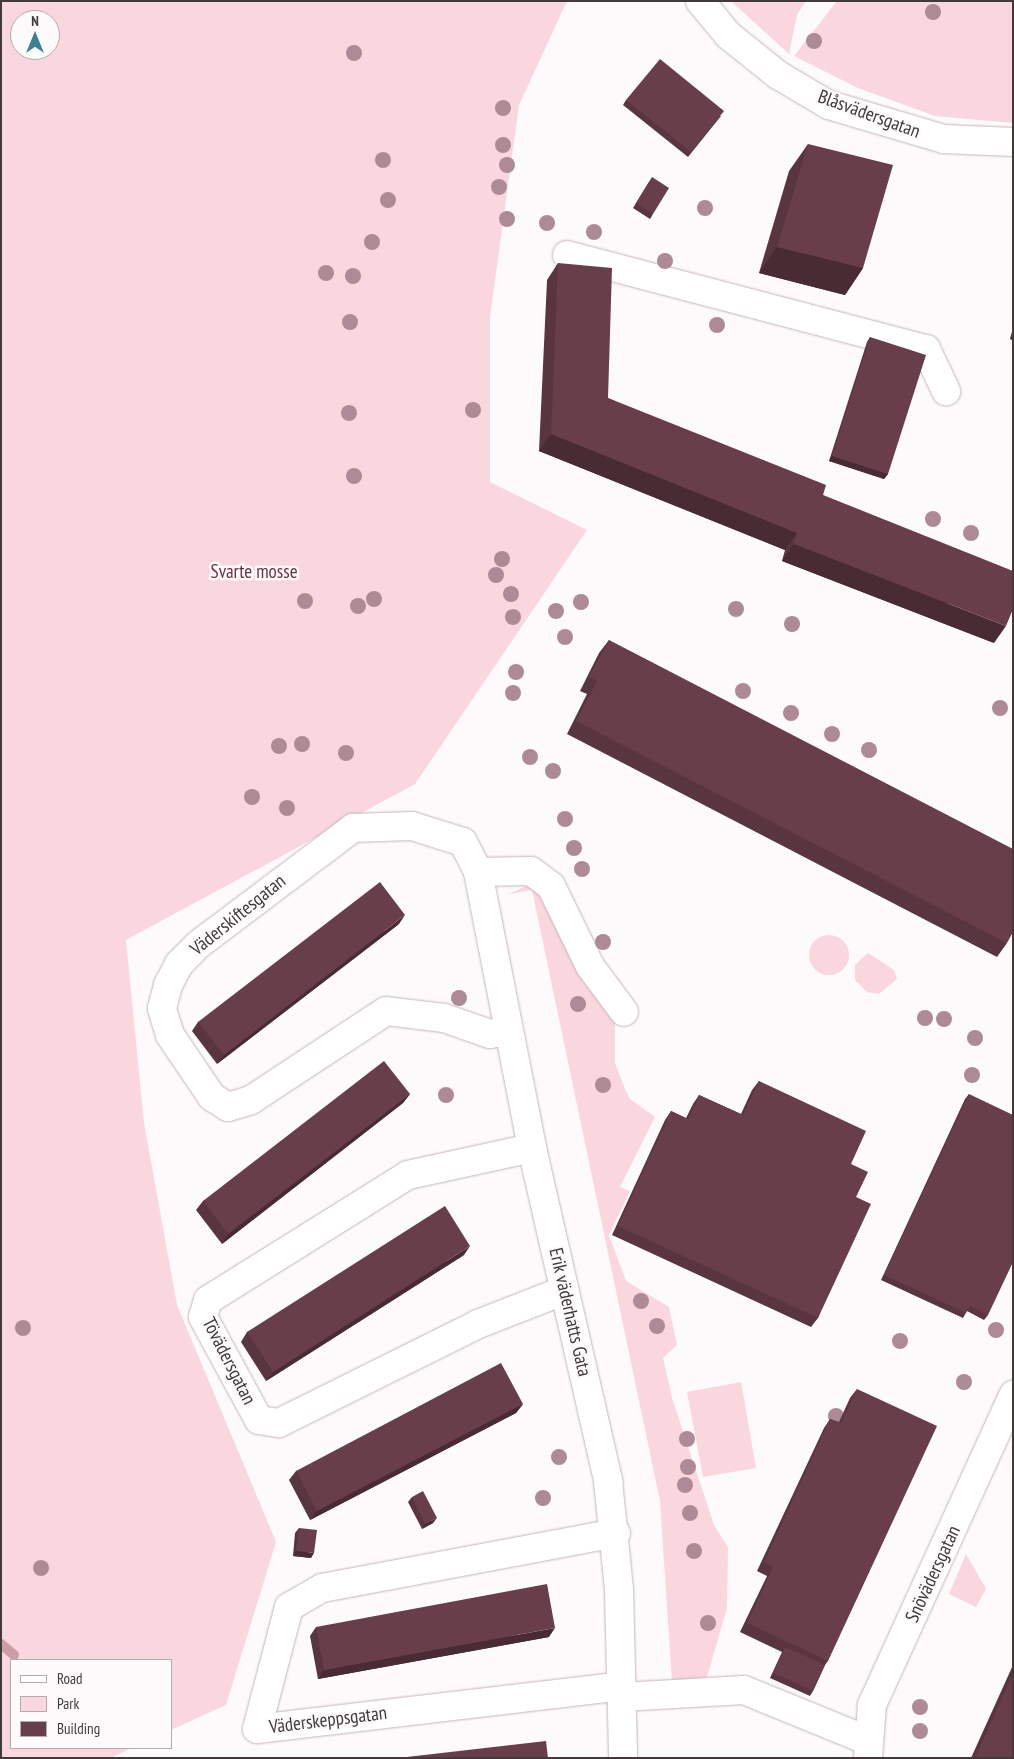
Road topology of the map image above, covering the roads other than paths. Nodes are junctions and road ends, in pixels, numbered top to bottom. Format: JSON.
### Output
{"nodes":[{"id":1,"x":700,"y":1,"type":"edge"},
{"id":2,"x":1013,"y":142,"type":"edge"},
{"id":3,"x":567,"y":255,"type":"dead end"},
{"id":4,"x":946,"y":391,"type":"dead end"},
{"id":5,"x":463,"y":842,"type":"joint"},
{"id":6,"x":478,"y":872,"type":"junction"},
{"id":7,"x":624,"y":1012,"type":"dead end"},
{"id":8,"x":508,"y":1030,"type":"junction"},
{"id":9,"x":532,"y":1148,"type":"junction"},
{"id":10,"x":564,"y":1290,"type":"junction"},
{"id":11,"x":1013,"y":1395,"type":"edge"},
{"id":12,"x":616,"y":1533,"type":"junction"},
{"id":13,"x":622,"y":1692,"type":"junction"},
{"id":14,"x":868,"y":1749,"type":"edge"},
{"id":15,"x":623,"y":1758,"type":"edge"}],
"edges":[{"from":1,"to":2,"type":"street","name":"Blåsvädersgatan"},
{"from":3,"to":4,"type":"street"},
{"from":5,"to":6,"type":"street","name":"Erik väderhatts Gata"},
{"from":5,"to":8,"type":"street","name":"Väderskiftesgatan"},
{"from":6,"to":7,"type":"street"},
{"from":6,"to":8,"type":"street","name":"Erik väderhatts Gata"},
{"from":8,"to":9,"type":"street","name":"Erik väderhatts Gata"},
{"from":9,"to":10,"type":"street","name":"Erik väderhatts Gata"},
{"from":9,"to":10,"type":"street","name":"Tövädersgatan"},
{"from":10,"to":12,"type":"street","name":"Erik väderhatts Gata"},
{"from":11,"to":14,"type":"street","name":"Snövädersgatan"},
{"from":12,"to":13,"type":"street","name":"Erik väderhatts Gata"},
{"from":12,"to":13,"type":"street","name":"Väderskeppsgatan"},
{"from":13,"to":14,"type":"street"},
{"from":13,"to":15,"type":"street","name":"Erik väderhatts Gata"}]}
